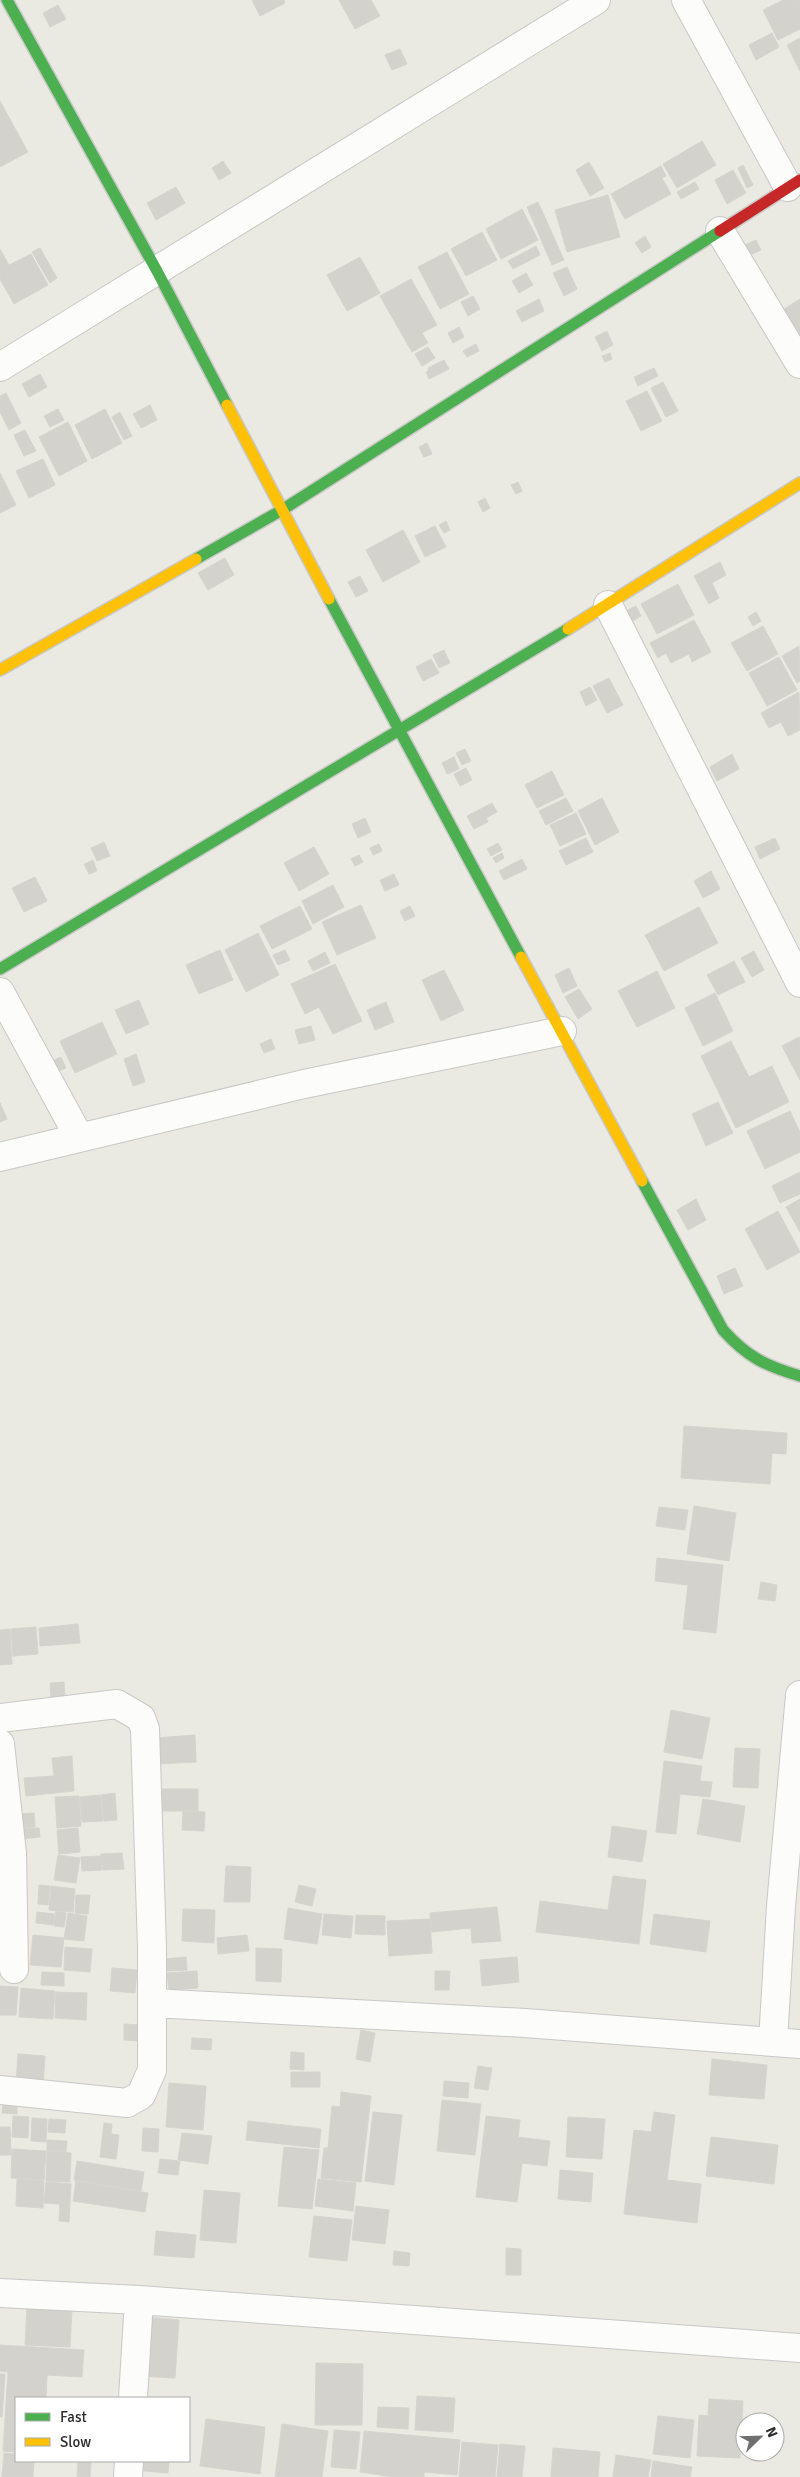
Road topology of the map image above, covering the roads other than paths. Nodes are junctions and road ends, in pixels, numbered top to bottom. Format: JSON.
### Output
{"nodes":[{"id":1,"x":7,"y":0,"type":"edge"},
{"id":2,"x":596,"y":0,"type":"edge"},
{"id":3,"x":686,"y":0,"type":"edge"},
{"id":4,"x":794,"y":183,"type":"edge"},
{"id":5,"x":720,"y":231,"type":"junction"},
{"id":6,"x":157,"y":271,"type":"junction"},
{"id":7,"x":800,"y":364,"type":"edge"},
{"id":8,"x":0,"y":366,"type":"edge"},
{"id":9,"x":800,"y":483,"type":"edge"},
{"id":10,"x":282,"y":510,"type":"junction"},
{"id":11,"x":608,"y":606,"type":"junction"},
{"id":12,"x":0,"y":670,"type":"edge"},
{"id":13,"x":399,"y":732,"type":"junction"},
{"id":14,"x":0,"y":969,"type":"edge"},
{"id":15,"x":800,"y":983,"type":"edge"},
{"id":16,"x":0,"y":992,"type":"edge"},
{"id":17,"x":562,"y":1030,"type":"junction"},
{"id":18,"x":78,"y":1137,"type":"junction"},
{"id":19,"x":0,"y":1157,"type":"edge"},
{"id":20,"x":800,"y":1376,"type":"edge"},
{"id":21,"x":800,"y":1695,"type":"edge"},
{"id":22,"x":0,"y":1718,"type":"edge"},
{"id":23,"x":0,"y":1744,"type":"edge"},
{"id":24,"x":14,"y":1969,"type":"dead end"},
{"id":25,"x":152,"y":2003,"type":"junction"},
{"id":26,"x":773,"y":2042,"type":"junction"},
{"id":27,"x":800,"y":2044,"type":"edge"},
{"id":28,"x":0,"y":2090,"type":"edge"},
{"id":29,"x":0,"y":2293,"type":"edge"},
{"id":30,"x":139,"y":2300,"type":"junction"},
{"id":31,"x":800,"y":2348,"type":"edge"},
{"id":32,"x":133,"y":2397,"type":"edge"},
{"id":33,"x":129,"y":2462,"type":"edge"},
{"id":34,"x":128,"y":2477,"type":"edge"}],
"edges":[{"from":1,"to":6,"type":"street"},
{"from":2,"to":6,"type":"street"},
{"from":3,"to":4,"type":"street"},
{"from":4,"to":5,"type":"street"},
{"from":5,"to":7,"type":"street"},
{"from":5,"to":10,"type":"street"},
{"from":6,"to":8,"type":"street"},
{"from":6,"to":10,"type":"street"},
{"from":9,"to":11,"type":"street"},
{"from":10,"to":12,"type":"street"},
{"from":10,"to":13,"type":"street"},
{"from":11,"to":13,"type":"street"},
{"from":11,"to":15,"type":"street"},
{"from":13,"to":14,"type":"street"},
{"from":13,"to":17,"type":"street"},
{"from":16,"to":18,"type":"street"},
{"from":17,"to":18,"type":"street"},
{"from":17,"to":20,"type":"street"},
{"from":18,"to":19,"type":"street"},
{"from":21,"to":26,"type":"street"},
{"from":22,"to":25,"type":"street"},
{"from":23,"to":24,"type":"street"},
{"from":25,"to":26,"type":"street"},
{"from":25,"to":28,"type":"street"},
{"from":26,"to":27,"type":"street"},
{"from":29,"to":30,"type":"street"},
{"from":30,"to":31,"type":"street"},
{"from":30,"to":32,"type":"street"},
{"from":33,"to":34,"type":"street"}]}
